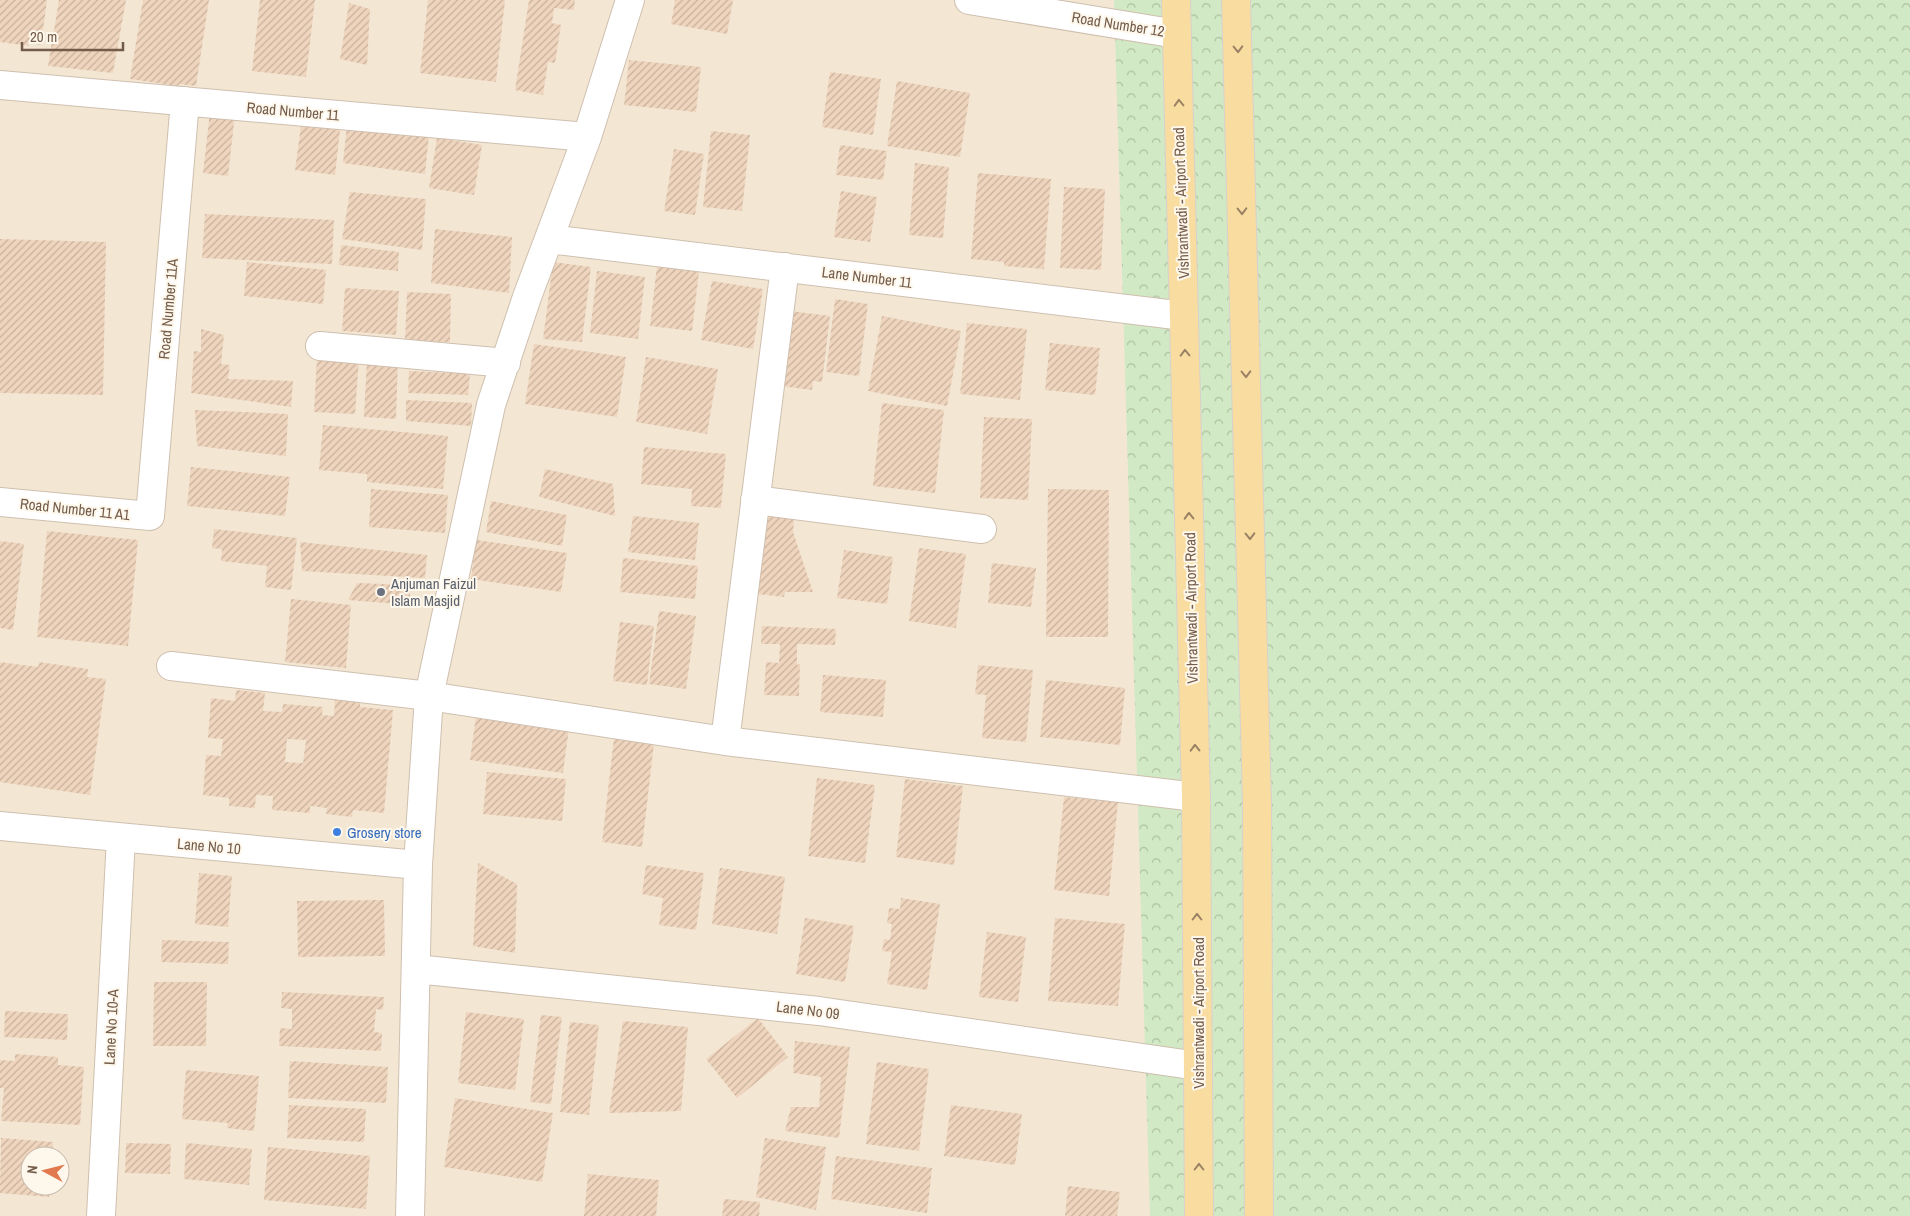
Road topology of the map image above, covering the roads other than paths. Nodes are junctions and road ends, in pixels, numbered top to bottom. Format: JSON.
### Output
{"nodes":[{"id":1,"x":630,"y":0,"type":"edge"},
{"id":2,"x":970,"y":0,"type":"edge"},
{"id":3,"x":1176,"y":0,"type":"edge"},
{"id":4,"x":1236,"y":0,"type":"edge"},
{"id":5,"x":1177,"y":34,"type":"junction"},
{"id":6,"x":0,"y":85,"type":"edge"},
{"id":7,"x":185,"y":101,"type":"junction"},
{"id":8,"x":587,"y":136,"type":"junction"},
{"id":9,"x":549,"y":239,"type":"junction"},
{"id":10,"x":785,"y":267,"type":"junction"},
{"id":11,"x":1184,"y":316,"type":"junction"},
{"id":12,"x":320,"y":346,"type":"dead end"},
{"id":13,"x":506,"y":363,"type":"junction"},
{"id":14,"x":756,"y":500,"type":"junction"},
{"id":15,"x":0,"y":502,"type":"edge"},
{"id":16,"x":150,"y":516,"type":"joint"},
{"id":17,"x":982,"y":529,"type":"dead end"},
{"id":18,"x":171,"y":666,"type":"dead end"},
{"id":19,"x":429,"y":696,"type":"junction"},
{"id":20,"x":725,"y":741,"type":"junction"},
{"id":21,"x":1196,"y":797,"type":"junction"},
{"id":22,"x":0,"y":826,"type":"edge"},
{"id":23,"x":122,"y":838,"type":"junction"},
{"id":24,"x":418,"y":865,"type":"junction"},
{"id":25,"x":416,"y":969,"type":"junction"},
{"id":26,"x":1198,"y":1066,"type":"junction"},
{"id":27,"x":101,"y":1216,"type":"edge"},
{"id":28,"x":410,"y":1216,"type":"edge"},
{"id":29,"x":1199,"y":1216,"type":"edge"},
{"id":30,"x":1259,"y":1216,"type":"edge"}],
"edges":[{"from":1,"to":8,"type":"street"},
{"from":2,"to":5,"type":"street","name":"Road Number 12"},
{"from":3,"to":5,"type":"main road","name":"Vishrantwadi - Airport Road"},
{"from":4,"to":30,"type":"main road","one_way":true},
{"from":11,"to":5,"type":"main road","name":"Vishrantwadi - Airport Road","one_way":true},
{"from":6,"to":7,"type":"street","name":"Road Number 11"},
{"from":7,"to":8,"type":"street","name":"Road Number 11"},
{"from":7,"to":16,"type":"street","name":"Road Number 11A"},
{"from":8,"to":9,"type":"street"},
{"from":9,"to":10,"type":"street","name":"Lane Number 11"},
{"from":9,"to":13,"type":"street"},
{"from":10,"to":11,"type":"street","name":"Lane Number 11"},
{"from":10,"to":14,"type":"street"},
{"from":21,"to":11,"type":"main road","name":"Vishrantwadi - Airport Road","one_way":true},
{"from":12,"to":13,"type":"street"},
{"from":13,"to":19,"type":"street"},
{"from":14,"to":17,"type":"street"},
{"from":14,"to":20,"type":"street"},
{"from":15,"to":16,"type":"street","name":"Road Number 11 A1"},
{"from":18,"to":19,"type":"street"},
{"from":19,"to":20,"type":"street"},
{"from":19,"to":24,"type":"street"},
{"from":20,"to":21,"type":"street"},
{"from":26,"to":21,"type":"main road","name":"Vishrantwadi - Airport Road","one_way":true},
{"from":22,"to":23,"type":"street","name":"Lane No 10"},
{"from":23,"to":24,"type":"street","name":"Lane No 10"},
{"from":23,"to":27,"type":"street","name":"Lane No 10-A"},
{"from":24,"to":25,"type":"street"},
{"from":25,"to":26,"type":"street","name":"Lane No 09"},
{"from":25,"to":28,"type":"street"},
{"from":29,"to":26,"type":"main road","name":"Vishrantwadi - Airport Road","one_way":true}]}
